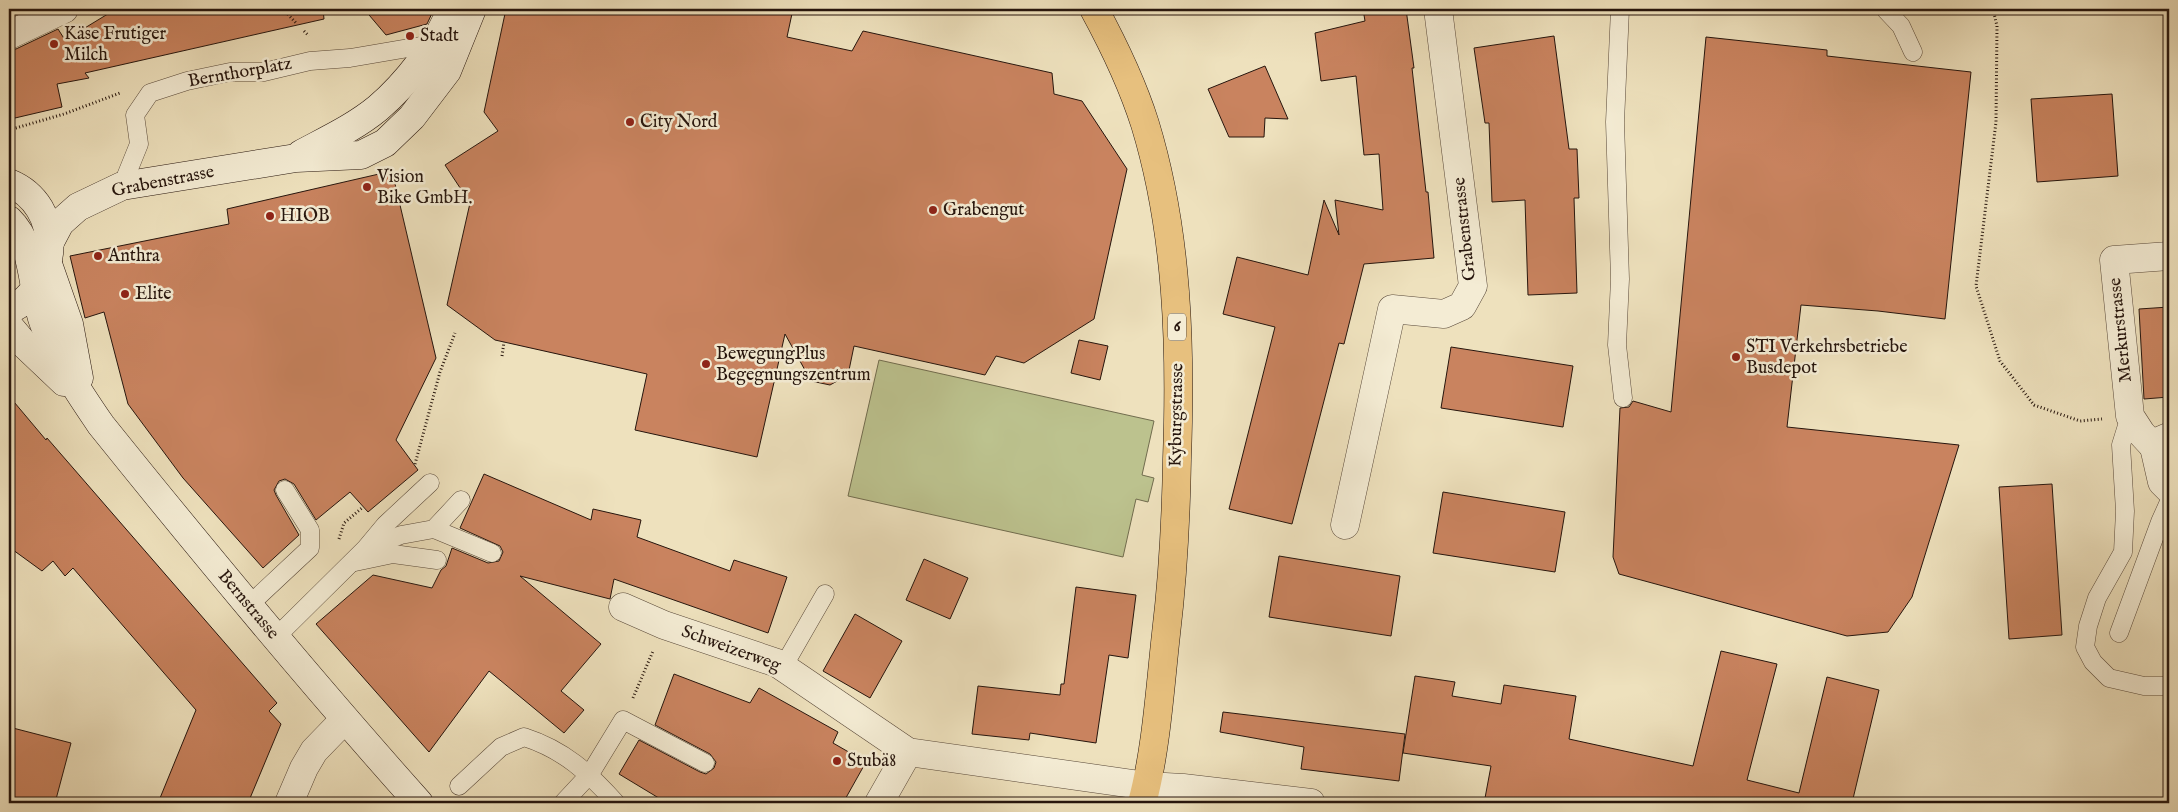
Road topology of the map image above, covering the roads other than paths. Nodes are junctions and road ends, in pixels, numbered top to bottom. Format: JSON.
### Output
{"nodes":[{"id":1,"x":64,"y":9,"type":"edge"},
{"id":2,"x":451,"y":9,"type":"edge"},
{"id":3,"x":472,"y":9,"type":"edge"},
{"id":4,"x":1094,"y":9,"type":"edge"},
{"id":5,"x":1438,"y":9,"type":"edge"},
{"id":6,"x":1620,"y":9,"type":"edge"},
{"id":7,"x":1885,"y":9,"type":"edge"},
{"id":8,"x":9,"y":35,"type":"edge"},
{"id":9,"x":432,"y":44,"type":"junction"},
{"id":10,"x":1913,"y":52,"type":"dead end"},
{"id":11,"x":296,"y":158,"type":"junction"},
{"id":12,"x":9,"y":183,"type":"edge"},
{"id":13,"x":122,"y":186,"type":"junction"},
{"id":14,"x":9,"y":220,"type":"edge"},
{"id":15,"x":49,"y":253,"type":"junction"},
{"id":16,"x":2169,"y":256,"type":"edge"},
{"id":17,"x":34,"y":291,"type":"junction"},
{"id":18,"x":9,"y":310,"type":"edge"},
{"id":19,"x":9,"y":326,"type":"edge"},
{"id":20,"x":1623,"y":398,"type":"dead end"},
{"id":21,"x":84,"y":400,"type":"junction"},
{"id":22,"x":2130,"y":416,"type":"junction"},
{"id":23,"x":2162,"y":442,"type":"edge"},
{"id":24,"x":430,"y":483,"type":"dead end"},
{"id":25,"x":285,"y":490,"type":"dead end"},
{"id":26,"x":2169,"y":490,"type":"edge"},
{"id":27,"x":461,"y":500,"type":"dead end"},
{"id":28,"x":2169,"y":502,"type":"edge"},
{"id":29,"x":1345,"y":525,"type":"dead end"},
{"id":30,"x":434,"y":529,"type":"junction"},
{"id":31,"x":365,"y":549,"type":"junction"},
{"id":32,"x":492,"y":553,"type":"dead end"},
{"id":33,"x":437,"y":560,"type":"dead end"},
{"id":34,"x":352,"y":563,"type":"junction"},
{"id":35,"x":825,"y":594,"type":"dead end"},
{"id":36,"x":248,"y":606,"type":"junction"},
{"id":37,"x":623,"y":607,"type":"dead end"},
{"id":38,"x":2120,"y":634,"type":"dead end"},
{"id":39,"x":275,"y":638,"type":"junction"},
{"id":40,"x":783,"y":667,"type":"junction"},
{"id":41,"x":2169,"y":686,"type":"edge"},
{"id":42,"x":344,"y":720,"type":"junction"},
{"id":43,"x":908,"y":752,"type":"junction"},
{"id":44,"x":705,"y":763,"type":"dead end"},
{"id":45,"x":590,"y":774,"type":"junction"},
{"id":46,"x":459,"y":786,"type":"dead end"},
{"id":47,"x":1144,"y":795,"type":"edge"},
{"id":48,"x":289,"y":803,"type":"edge"},
{"id":49,"x":419,"y":803,"type":"edge"},
{"id":50,"x":563,"y":803,"type":"edge"},
{"id":51,"x":616,"y":803,"type":"edge"},
{"id":52,"x":878,"y":803,"type":"edge"},
{"id":53,"x":1311,"y":803,"type":"edge"}],
"edges":[{"from":1,"to":8,"type":"main road"},
{"from":2,"to":9,"type":"main road","name":"Grabenstrasse"},
{"from":3,"to":11,"type":"main road","name":"Grabenstrasse"},
{"from":4,"to":47,"type":"main road","name":"Kyburgstrasse","number":"6"},
{"from":5,"to":29,"type":"main road","name":"Grabenstrasse"},
{"from":6,"to":20,"type":"lane"},
{"from":7,"to":10,"type":"lane"},
{"from":9,"to":11,"type":"main road","name":"Grabenstrasse"},
{"from":9,"to":13,"type":"lane","name":"Bernthorplatz"},
{"from":11,"to":13,"type":"main road","name":"Grabenstrasse"},
{"from":12,"to":15,"type":"main road","name":"Bernstrasse"},
{"from":13,"to":15,"type":"main road","name":"Grabenstrasse"},
{"from":14,"to":17,"type":"main road","name":"Bernstrasse"},
{"from":15,"to":17,"type":"main road","name":"Grabenstrasse"},
{"from":15,"to":21,"type":"main road","name":"Bernstrasse"},
{"from":16,"to":22,"type":"main road","name":"Merkurstrasse"},
{"from":17,"to":18,"type":"main road"},
{"from":17,"to":21,"type":"main road","name":"Bernstrasse"},
{"from":19,"to":21,"type":"main road","name":"Bernstrasse"},
{"from":21,"to":36,"type":"main road","name":"Bernstrasse"},
{"from":22,"to":23,"type":"main road","name":"Merkurstrasse"},
{"from":22,"to":41,"type":"lane"},
{"from":23,"to":26,"type":"main road","name":"Merkurstrasse"},
{"from":24,"to":31,"type":"lane"},
{"from":25,"to":36,"type":"lane"},
{"from":27,"to":30,"type":"lane"},
{"from":28,"to":38,"type":"lane"},
{"from":30,"to":31,"type":"lane"},
{"from":30,"to":32,"type":"lane"},
{"from":31,"to":34,"type":"lane"},
{"from":33,"to":34,"type":"lane"},
{"from":34,"to":39,"type":"lane"},
{"from":35,"to":40,"type":"lane"},
{"from":36,"to":39,"type":"main road","name":"Bernstrasse"},
{"from":37,"to":40,"type":"main road","name":"Schweizerweg"},
{"from":39,"to":42,"type":"main road","name":"Bernstrasse"},
{"from":40,"to":43,"type":"main road","name":"Schweizerweg"},
{"from":42,"to":48,"type":"main road"},
{"from":42,"to":49,"type":"main road","name":"Bernstrasse"},
{"from":43,"to":47,"type":"main road","name":"Schweizerweg"},
{"from":43,"to":52,"type":"main road"},
{"from":44,"to":45,"type":"lane"},
{"from":45,"to":46,"type":"lane"},
{"from":45,"to":50,"type":"lane"},
{"from":45,"to":51,"type":"lane"},
{"from":47,"to":53,"type":"main road","name":"Schweizerweg"}]}
